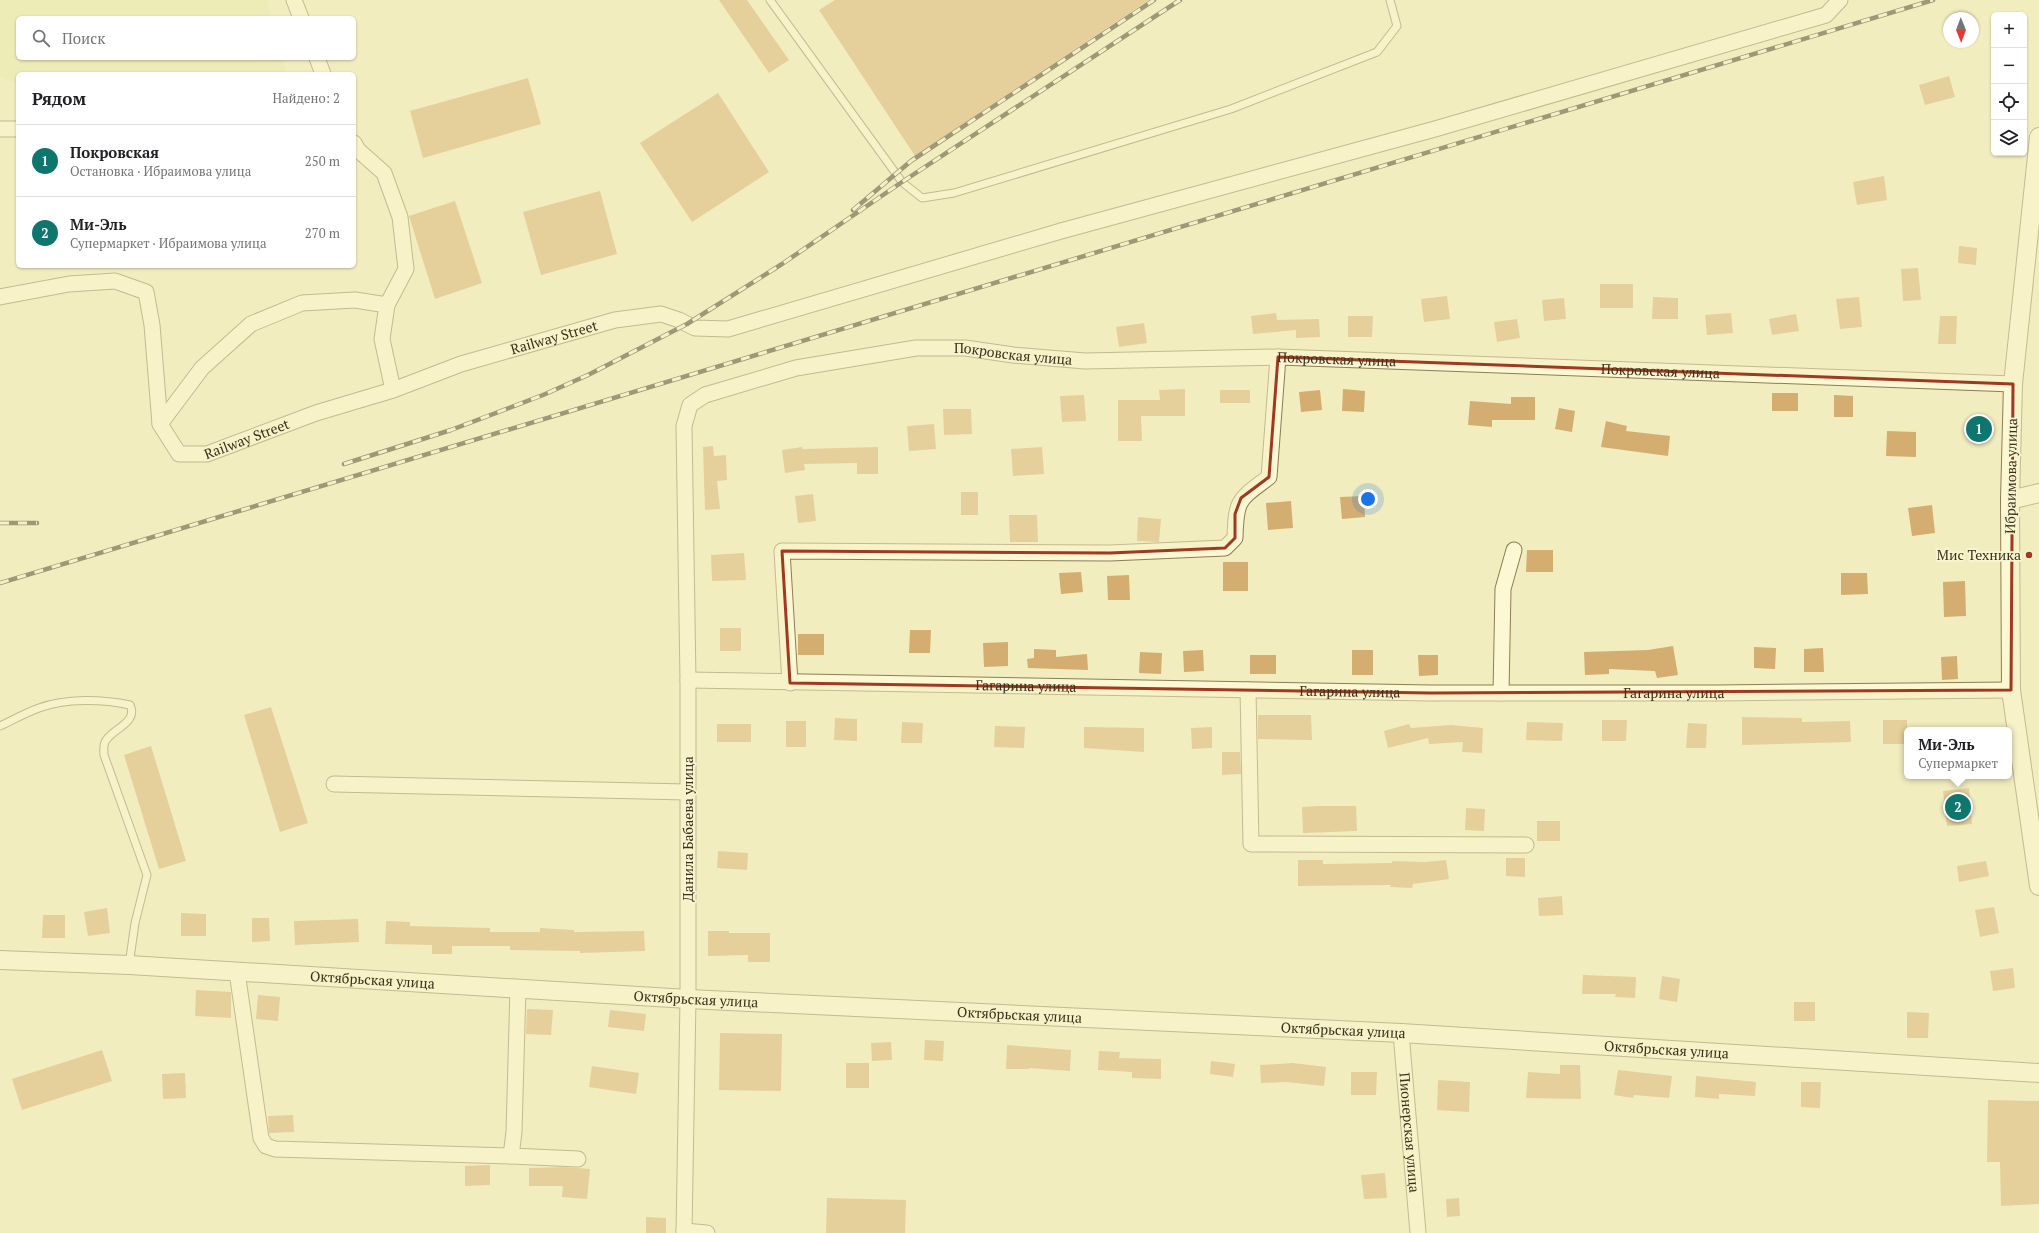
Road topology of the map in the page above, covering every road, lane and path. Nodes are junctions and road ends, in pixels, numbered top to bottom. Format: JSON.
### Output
{"nodes":[{"id":1,"x":294,"y":0,"type":"edge"},
{"id":2,"x":770,"y":0,"type":"edge"},
{"id":3,"x":1390,"y":0,"type":"edge"},
{"id":4,"x":1840,"y":0,"type":"edge"},
{"id":5,"x":300,"y":16,"type":"edge"},
{"id":6,"x":318,"y":60,"type":"edge"},
{"id":7,"x":322,"y":72,"type":"edge"},
{"id":8,"x":0,"y":129,"type":"edge"},
{"id":9,"x":16,"y":129,"type":"edge"},
{"id":10,"x":2039,"y":137,"type":"edge"},
{"id":11,"x":356,"y":146,"type":"edge"},
{"id":12,"x":0,"y":297,"type":"edge"},
{"id":13,"x":387,"y":305,"type":"junction"},
{"id":14,"x":1278,"y":357,"type":"junction"},
{"id":15,"x":2013,"y":384,"type":"junction"},
{"id":16,"x":393,"y":390,"type":"junction"},
{"id":17,"x":160,"y":424,"type":"junction"},
{"id":18,"x":684,"y":426,"type":"joint"},
{"id":19,"x":2039,"y":493,"type":"edge"},
{"id":20,"x":2010,"y":500,"type":"junction"},
{"id":21,"x":1514,"y":550,"type":"dead end"},
{"id":22,"x":688,"y":680,"type":"junction"},
{"id":23,"x":790,"y":683,"type":"junction"},
{"id":24,"x":1248,"y":690,"type":"junction"},
{"id":25,"x":2012,"y":690,"type":"junction"},
{"id":26,"x":1501,"y":693,"type":"junction"},
{"id":27,"x":0,"y":726,"type":"edge"},
{"id":28,"x":334,"y":784,"type":"dead end"},
{"id":29,"x":687,"y":792,"type":"junction"},
{"id":30,"x":1526,"y":845,"type":"dead end"},
{"id":31,"x":2039,"y":886,"type":"edge"},
{"id":32,"x":0,"y":960,"type":"edge"},
{"id":33,"x":129,"y":965,"type":"junction"},
{"id":34,"x":237,"y":972,"type":"junction"},
{"id":35,"x":518,"y":988,"type":"junction"},
{"id":36,"x":688,"y":999,"type":"junction"},
{"id":37,"x":1401,"y":1033,"type":"junction"},
{"id":38,"x":2039,"y":1073,"type":"edge"},
{"id":39,"x":511,"y":1156,"type":"junction"},
{"id":40,"x":578,"y":1158,"type":"dead end"},
{"id":41,"x":684,"y":1232,"type":"edge"},
{"id":42,"x":707,"y":1233,"type":"edge"},
{"id":43,"x":1418,"y":1233,"type":"edge"}],
"edges":[{"from":1,"to":5,"type":"street"},
{"from":2,"to":3,"type":"lane"},
{"from":4,"to":16,"type":"street","name":"Railway Street"},
{"from":6,"to":7,"type":"street"},
{"from":8,"to":9,"type":"street"},
{"from":10,"to":15,"type":"street","name":"Ибраимова улица"},
{"from":11,"to":13,"type":"street"},
{"from":12,"to":17,"type":"street","name":"Railway Street"},
{"from":13,"to":16,"type":"street"},
{"from":13,"to":17,"type":"street"},
{"from":14,"to":15,"type":"street","name":"Покровская улица"},
{"from":14,"to":18,"type":"street","name":"Покровская улица"},
{"from":14,"to":23,"type":"street"},
{"from":15,"to":20,"type":"street","name":"Ибраимова улица"},
{"from":16,"to":17,"type":"street","name":"Railway Street"},
{"from":18,"to":22,"type":"street","name":"Данила Бабаева улица"},
{"from":19,"to":20,"type":"street"},
{"from":20,"to":25,"type":"street","name":"Ибраимова улица"},
{"from":21,"to":26,"type":"street"},
{"from":22,"to":23,"type":"street","name":"Гагарина улица"},
{"from":22,"to":29,"type":"street","name":"Данила Бабаева улица"},
{"from":23,"to":24,"type":"street","name":"Гагарина улица"},
{"from":24,"to":26,"type":"street","name":"Гагарина улица"},
{"from":24,"to":30,"type":"street"},
{"from":25,"to":26,"type":"street","name":"Гагарина улица"},
{"from":25,"to":31,"type":"street","name":"Ибраимова улица"},
{"from":27,"to":33,"type":"lane"},
{"from":28,"to":29,"type":"street"},
{"from":29,"to":36,"type":"street","name":"Данила Бабаева улица"},
{"from":32,"to":33,"type":"street","name":"Октябрьская улица"},
{"from":33,"to":34,"type":"street","name":"Октябрьская улица"},
{"from":34,"to":35,"type":"street","name":"Октябрьская улица"},
{"from":34,"to":39,"type":"street"},
{"from":35,"to":36,"type":"street","name":"Октябрьская улица"},
{"from":35,"to":39,"type":"street"},
{"from":36,"to":37,"type":"street","name":"Октябрьская улица"},
{"from":36,"to":41,"type":"street","name":"Данила Бабаева улица"},
{"from":37,"to":38,"type":"street","name":"Октябрьская улица"},
{"from":37,"to":43,"type":"street","name":"Пионерская улица"},
{"from":39,"to":40,"type":"street"},
{"from":41,"to":42,"type":"street"}]}
